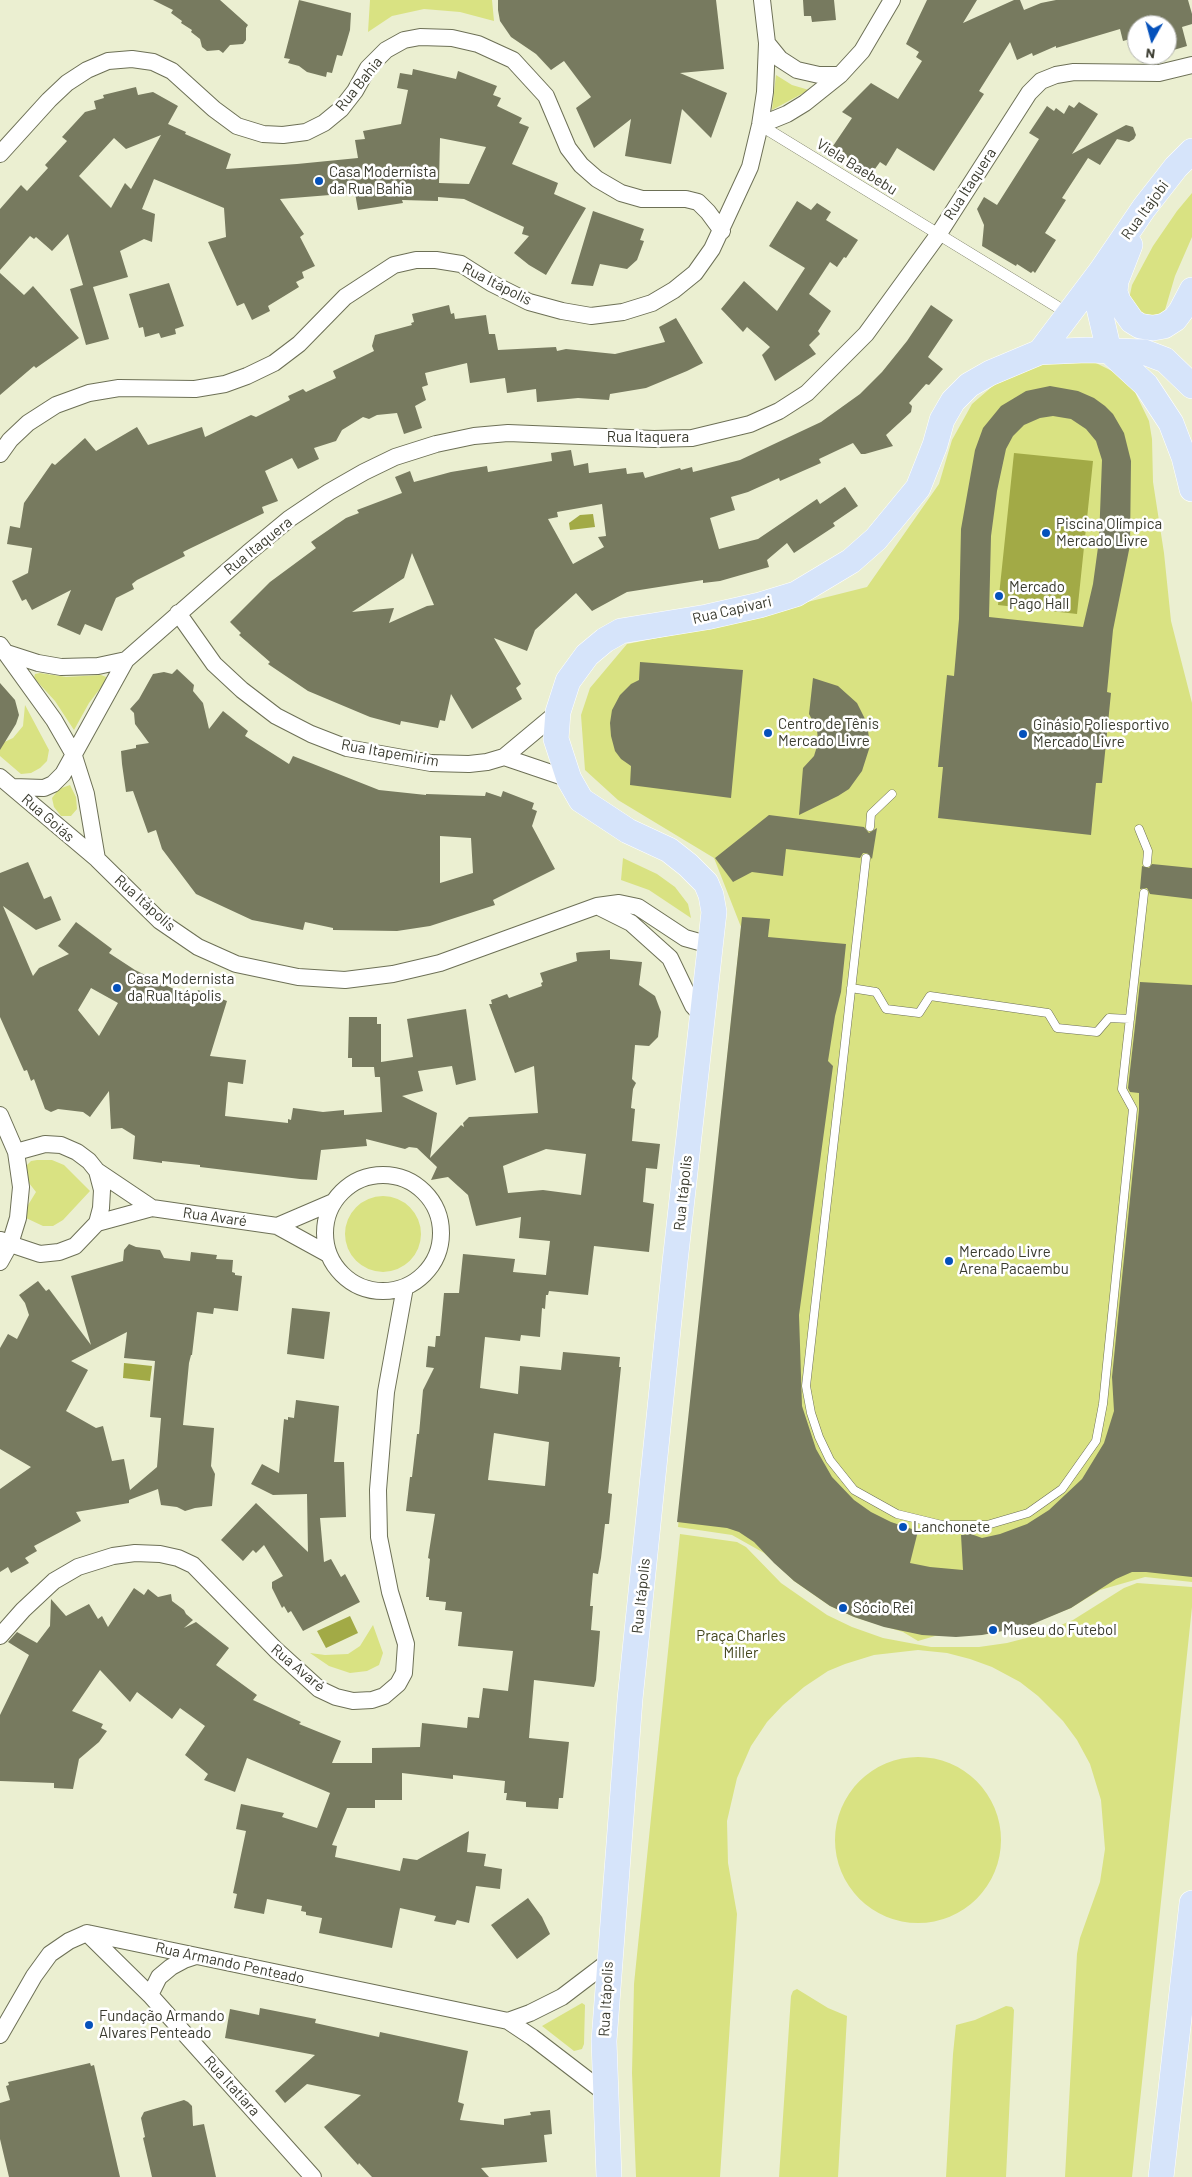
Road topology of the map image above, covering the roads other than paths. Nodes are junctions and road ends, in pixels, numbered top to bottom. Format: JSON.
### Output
{"nodes":[{"id":1,"x":762,"y":0,"type":"edge"},
{"id":2,"x":892,"y":0,"type":"edge"},
{"id":3,"x":767,"y":43,"type":"junction"},
{"id":4,"x":1192,"y":65,"type":"edge"},
{"id":5,"x":840,"y":74,"type":"junction"},
{"id":6,"x":760,"y":125,"type":"junction"},
{"id":7,"x":1192,"y":151,"type":"edge"},
{"id":8,"x":0,"y":154,"type":"edge"},
{"id":9,"x":1144,"y":208,"type":"junction"},
{"id":10,"x":722,"y":231,"type":"junction"},
{"id":11,"x":938,"y":235,"type":"junction"},
{"id":12,"x":1101,"y":271,"type":"junction"},
{"id":13,"x":1192,"y":290,"type":"edge"},
{"id":14,"x":1069,"y":314,"type":"junction"},
{"id":15,"x":1109,"y":351,"type":"junction"},
{"id":16,"x":1040,"y":352,"type":"junction"},
{"id":17,"x":1192,"y":386,"type":"edge"},
{"id":18,"x":0,"y":454,"type":"edge"},
{"id":19,"x":1192,"y":489,"type":"edge"},
{"id":20,"x":178,"y":613,"type":"junction"},
{"id":21,"x":3,"y":649,"type":"edge"},
{"id":22,"x":126,"y":660,"type":"junction"},
{"id":23,"x":558,"y":712,"type":"junction"},
{"id":24,"x":73,"y":753,"type":"junction"},
{"id":25,"x":504,"y":757,"type":"junction"},
{"id":26,"x":569,"y":779,"type":"junction"},
{"id":27,"x":6,"y":782,"type":"edge"},
{"id":28,"x":892,"y":794,"type":"dead end"},
{"id":29,"x":89,"y":810,"type":"junction"},
{"id":30,"x":870,"y":827,"type":"dead end"},
{"id":31,"x":1139,"y":830,"type":"dead end"},
{"id":32,"x":62,"y":831,"type":"junction"},
{"id":33,"x":866,"y":858,"type":"dead end"},
{"id":34,"x":97,"y":859,"type":"junction"},
{"id":35,"x":1147,"y":864,"type":"dead end"},
{"id":36,"x":1144,"y":893,"type":"dead end"},
{"id":37,"x":597,"y":906,"type":"junction"},
{"id":38,"x":710,"y":945,"type":"junction"},
{"id":39,"x":851,"y":988,"type":"junction"},
{"id":40,"x":702,"y":1016,"type":"junction"},
{"id":41,"x":1130,"y":1019,"type":"junction"},
{"id":42,"x":0,"y":1115,"type":"edge"},
{"id":43,"x":16,"y":1152,"type":"junction"},
{"id":44,"x":97,"y":1172,"type":"junction"},
{"id":45,"x":333,"y":1202,"type":"junction"},
{"id":46,"x":152,"y":1208,"type":"junction"},
{"id":47,"x":97,"y":1223,"type":"junction"},
{"id":48,"x":277,"y":1226,"type":"junction"},
{"id":49,"x":5,"y":1242,"type":"edge"},
{"id":50,"x":328,"y":1254,"type":"junction"},
{"id":51,"x":0,"y":1262,"type":"edge"},
{"id":52,"x":405,"y":1287,"type":"junction"},
{"id":53,"x":0,"y":1636,"type":"edge"},
{"id":54,"x":1192,"y":1903,"type":"edge"},
{"id":55,"x":87,"y":1933,"type":"junction"},
{"id":56,"x":1189,"y":1952,"type":"edge"},
{"id":57,"x":196,"y":1956,"type":"junction"},
{"id":58,"x":608,"y":1962,"type":"junction"},
{"id":59,"x":150,"y":1995,"type":"junction"},
{"id":60,"x":530,"y":2013,"type":"junction"},
{"id":61,"x":508,"y":2021,"type":"junction"},
{"id":62,"x":0,"y":2035,"type":"edge"},
{"id":63,"x":532,"y":2036,"type":"junction"},
{"id":64,"x":605,"y":2093,"type":"junction"},
{"id":65,"x":314,"y":2177,"type":"edge"},
{"id":66,"x":609,"y":2177,"type":"edge"},
{"id":67,"x":1161,"y":2177,"type":"edge"}],
"edges":[{"from":1,"to":3,"type":"street","name":"Rua Itápolis"},
{"from":2,"to":5,"type":"street"},
{"from":3,"to":5,"type":"street"},
{"from":3,"to":6,"type":"street","name":"Rua Itápolis"},
{"from":4,"to":11,"type":"street","name":"Rua Itaquera"},
{"from":5,"to":6,"type":"street"},
{"from":6,"to":10,"type":"street","name":"Rua Itápolis"},
{"from":6,"to":11,"type":"street","name":"Viela Baebebu"},
{"from":7,"to":9,"type":"main road","name":"Rua Itajobi"},
{"from":8,"to":10,"type":"street","name":"Rua Bahia"},
{"from":9,"to":12,"type":"main road","name":"Rua Itajobi"},
{"from":9,"to":13,"type":"main road"},
{"from":10,"to":18,"type":"street","name":"Rua Itápolis"},
{"from":11,"to":14,"type":"street","name":"Viela Baebebu"},
{"from":11,"to":20,"type":"street","name":"Rua Itaquera"},
{"from":12,"to":14,"type":"main road"},
{"from":12,"to":15,"type":"main road"},
{"from":14,"to":16,"type":"main road"},
{"from":15,"to":16,"type":"main road"},
{"from":15,"to":17,"type":"main road"},
{"from":15,"to":19,"type":"main road"},
{"from":16,"to":23,"type":"main road","name":"Rua Capivari"},
{"from":20,"to":22,"type":"street","name":"Rua Itaquera"},
{"from":20,"to":25,"type":"street","name":"Rua Itapemirim"},
{"from":21,"to":22,"type":"street"},
{"from":21,"to":24,"type":"street"},
{"from":22,"to":24,"type":"street","name":"Rua Itaquera"},
{"from":23,"to":25,"type":"street","name":"Rua Itapemirim"},
{"from":23,"to":26,"type":"main road","name":"Rua Capivari"},
{"from":24,"to":27,"type":"street","name":"Rua Itaquera"},
{"from":24,"to":29,"type":"street"},
{"from":25,"to":26,"type":"street","name":"Rua Itapemirim"},
{"from":26,"to":38,"type":"main road","name":"Rua Capivari"},
{"from":27,"to":32,"type":"street","name":"Rua Goiás"},
{"from":28,"to":30,"type":"lane"},
{"from":29,"to":32,"type":"street"},
{"from":29,"to":34,"type":"street"},
{"from":31,"to":35,"type":"lane"},
{"from":32,"to":34,"type":"street","name":"Rua Goiás"},
{"from":33,"to":39,"type":"lane"},
{"from":34,"to":37,"type":"street","name":"Rua Itápolis"},
{"from":36,"to":41,"type":"lane"},
{"from":37,"to":38,"type":"street","name":"Rua Itápolis"},
{"from":37,"to":40,"type":"street"},
{"from":38,"to":40,"type":"main road","name":"Rua Itápolis"},
{"from":39,"to":41,"type":"lane"},
{"from":39,"to":41,"type":"lane"},
{"from":40,"to":58,"type":"main road","name":"Rua Itápolis"},
{"from":42,"to":43,"type":"street"},
{"from":43,"to":44,"type":"street","name":"Rua Avaré"},
{"from":43,"to":49,"type":"street"},
{"from":44,"to":46,"type":"street","name":"Rua Avaré"},
{"from":44,"to":47,"type":"street"},
{"from":45,"to":48,"type":"street"},
{"from":45,"to":50,"type":"street"},
{"from":45,"to":52,"type":"street"},
{"from":46,"to":47,"type":"street","name":"Rua Avaré"},
{"from":46,"to":48,"type":"street","name":"Rua Avaré"},
{"from":47,"to":49,"type":"street"},
{"from":48,"to":50,"type":"street","name":"Rua Avaré"},
{"from":49,"to":51,"type":"street"},
{"from":50,"to":52,"type":"street"},
{"from":52,"to":53,"type":"street","name":"Rua Avaré"},
{"from":54,"to":56,"type":"main road"},
{"from":55,"to":57,"type":"street","name":"Rua Armando Penteado"},
{"from":55,"to":59,"type":"street","name":"Rua Itatiara"},
{"from":55,"to":62,"type":"street"},
{"from":56,"to":67,"type":"main road"},
{"from":57,"to":59,"type":"street"},
{"from":57,"to":61,"type":"street","name":"Rua Armando Penteado"},
{"from":58,"to":60,"type":"street"},
{"from":58,"to":64,"type":"main road","name":"Rua Itápolis"},
{"from":59,"to":65,"type":"street","name":"Rua Itatiara"},
{"from":60,"to":61,"type":"street"},
{"from":60,"to":63,"type":"street"},
{"from":61,"to":63,"type":"street","name":"Rua Armando Penteado"},
{"from":63,"to":64,"type":"street","name":"Rua Armando Penteado"},
{"from":64,"to":66,"type":"main road","name":"Rua Itápolis"}]}
